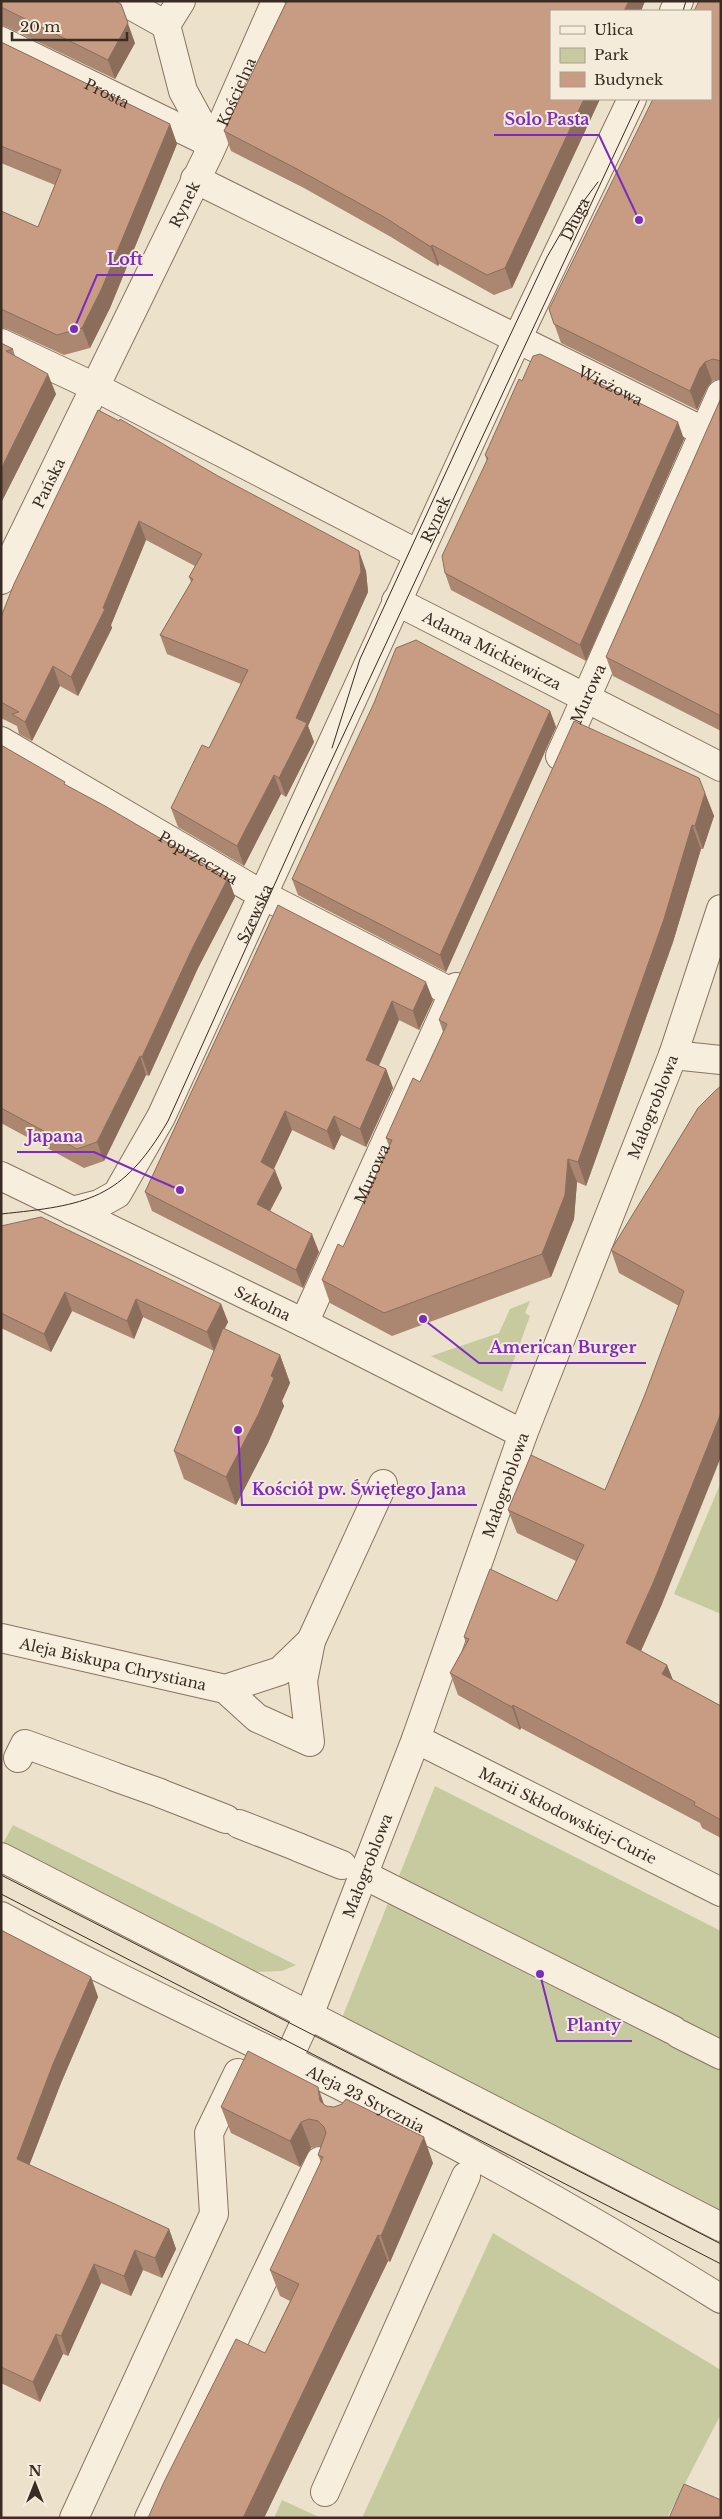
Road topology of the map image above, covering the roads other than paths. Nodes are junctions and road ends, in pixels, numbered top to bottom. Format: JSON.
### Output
{"nodes":[{"id":1,"x":123,"y":1,"type":"edge"},
{"id":2,"x":181,"y":1,"type":"edge"},
{"id":3,"x":276,"y":1,"type":"edge"},
{"id":4,"x":166,"y":25,"type":"junction"},
{"id":5,"x":1,"y":41,"type":"edge"},
{"id":6,"x":632,"y":100,"type":"edge"},
{"id":7,"x":212,"y":144,"type":"junction"},
{"id":8,"x":195,"y":180,"type":"junction"},
{"id":9,"x":518,"y":339,"type":"junction"},
{"id":10,"x":1,"y":343,"type":"edge"},
{"id":11,"x":96,"y":388,"type":"junction"},
{"id":12,"x":721,"y":394,"type":"edge"},
{"id":13,"x":703,"y":431,"type":"junction"},
{"id":14,"x":418,"y":554,"type":"junction"},
{"id":15,"x":1,"y":580,"type":"edge"},
{"id":16,"x":400,"y":593,"type":"junction"},
{"id":17,"x":586,"y":699,"type":"junction"},
{"id":18,"x":1,"y":741,"type":"edge"},
{"id":19,"x":721,"y":767,"type":"edge"},
{"id":20,"x":550,"y":779,"type":"edge"},
{"id":21,"x":261,"y":894,"type":"junction"},
{"id":22,"x":721,"y":909,"type":"edge"},
{"id":23,"x":465,"y":966,"type":"edge"},
{"id":24,"x":453,"y":993,"type":"junction"},
{"id":25,"x":673,"y":1055,"type":"junction"},
{"id":26,"x":721,"y":1060,"type":"edge"},
{"id":27,"x":1,"y":1176,"type":"edge"},
{"id":28,"x":72,"y":1211,"type":"junction"},
{"id":29,"x":304,"y":1323,"type":"junction"},
{"id":30,"x":523,"y":1434,"type":"junction"},
{"id":31,"x":383,"y":1484,"type":"dead end"},
{"id":32,"x":1,"y":1638,"type":"edge"},
{"id":33,"x":311,"y":1641,"type":"junction"},
{"id":34,"x":225,"y":1689,"type":"junction"},
{"id":35,"x":416,"y":1739,"type":"junction"},
{"id":36,"x":18,"y":1758,"type":"dead end"},
{"id":37,"x":1,"y":1858,"type":"edge"},
{"id":38,"x":342,"y":1865,"type":"dead end"},
{"id":39,"x":374,"y":1880,"type":"dead end"},
{"id":40,"x":721,"y":1892,"type":"edge"},
{"id":41,"x":1,"y":1916,"type":"edge"},
{"id":42,"x":308,"y":2014,"type":"junction"},
{"id":43,"x":252,"y":2042,"type":"junction"},
{"id":44,"x":721,"y":2055,"type":"edge"},
{"id":45,"x":288,"y":2059,"type":"junction"},
{"id":46,"x":320,"y":2161,"type":"edge"},
{"id":47,"x":466,"y":2176,"type":"dead end"},
{"id":48,"x":721,"y":2227,"type":"edge"},
{"id":49,"x":721,"y":2299,"type":"edge"},
{"id":50,"x":325,"y":2492,"type":"dead end"},
{"id":51,"x":74,"y":2518,"type":"edge"},
{"id":52,"x":149,"y":2518,"type":"edge"}],
"edges":[{"from":1,"to":4,"type":"street"},
{"from":2,"to":4,"type":"street"},
{"from":3,"to":7,"type":"street","name":"Kościelna"},
{"from":4,"to":7,"type":"street"},
{"from":5,"to":7,"type":"street","name":"Prosta"},
{"from":6,"to":9,"type":"street","name":"Długa"},
{"from":7,"to":8,"type":"street","name":"Kościelna"},
{"from":8,"to":9,"type":"street","name":"Rynek"},
{"from":8,"to":11,"type":"street","name":"Rynek"},
{"from":9,"to":13,"type":"street","name":"Wieżowa"},
{"from":9,"to":14,"type":"street","name":"Rynek"},
{"from":10,"to":11,"type":"street"},
{"from":11,"to":14,"type":"street","name":"Rynek"},
{"from":11,"to":15,"type":"street","name":"Pańska"},
{"from":12,"to":13,"type":"street","name":"Murowa"},
{"from":13,"to":17,"type":"street","name":"Murowa"},
{"from":14,"to":16,"type":"street","name":"Rynek"},
{"from":16,"to":17,"type":"street","name":"Adama Mickiewicza"},
{"from":16,"to":21,"type":"street","name":"Szewska"},
{"from":17,"to":19,"type":"street","name":"Adama Mickiewicza"},
{"from":17,"to":20,"type":"street","name":"Murowa"},
{"from":18,"to":21,"type":"street","name":"Poprzeczna"},
{"from":21,"to":24,"type":"street","name":"Poprzeczna"},
{"from":21,"to":28,"type":"street","name":"Szewska"},
{"from":22,"to":25,"type":"street","name":"Małogroblowa"},
{"from":23,"to":24,"type":"street","name":"Murowa"},
{"from":24,"to":29,"type":"street","name":"Murowa"},
{"from":25,"to":26,"type":"street"},
{"from":25,"to":30,"type":"street","name":"Małogroblowa"},
{"from":27,"to":28,"type":"street","name":"Szkolna"},
{"from":28,"to":29,"type":"street","name":"Szkolna"},
{"from":29,"to":30,"type":"street","name":"Szkolna"},
{"from":30,"to":35,"type":"street","name":"Małogroblowa"},
{"from":31,"to":33,"type":"street","name":"Aleja Biskupa Chrystiana"},
{"from":32,"to":34,"type":"street","name":"Aleja Biskupa Chrystiana"},
{"from":33,"to":34,"type":"street","name":"Aleja Biskupa Chrystiana"},
{"from":33,"to":34,"type":"street","name":"Aleja Biskupa Chrystiana"},
{"from":35,"to":40,"type":"street","name":"Marii Skłodowskiej-Curie"},
{"from":35,"to":42,"type":"street","name":"Małogroblowa"},
{"from":36,"to":38,"type":"street"},
{"from":37,"to":42,"type":"street"},
{"from":39,"to":44,"type":"street"},
{"from":41,"to":43,"type":"street","name":"Aleja 23 Stycznia"},
{"from":42,"to":45,"type":"street","name":"Małogroblowa"},
{"from":42,"to":48,"type":"street"},
{"from":43,"to":45,"type":"street","name":"Aleja 23 Stycznia"},
{"from":43,"to":51,"type":"street"},
{"from":45,"to":49,"type":"street","name":"Aleja 23 Stycznia"},
{"from":46,"to":52,"type":"street"},
{"from":47,"to":50,"type":"street"}]}
